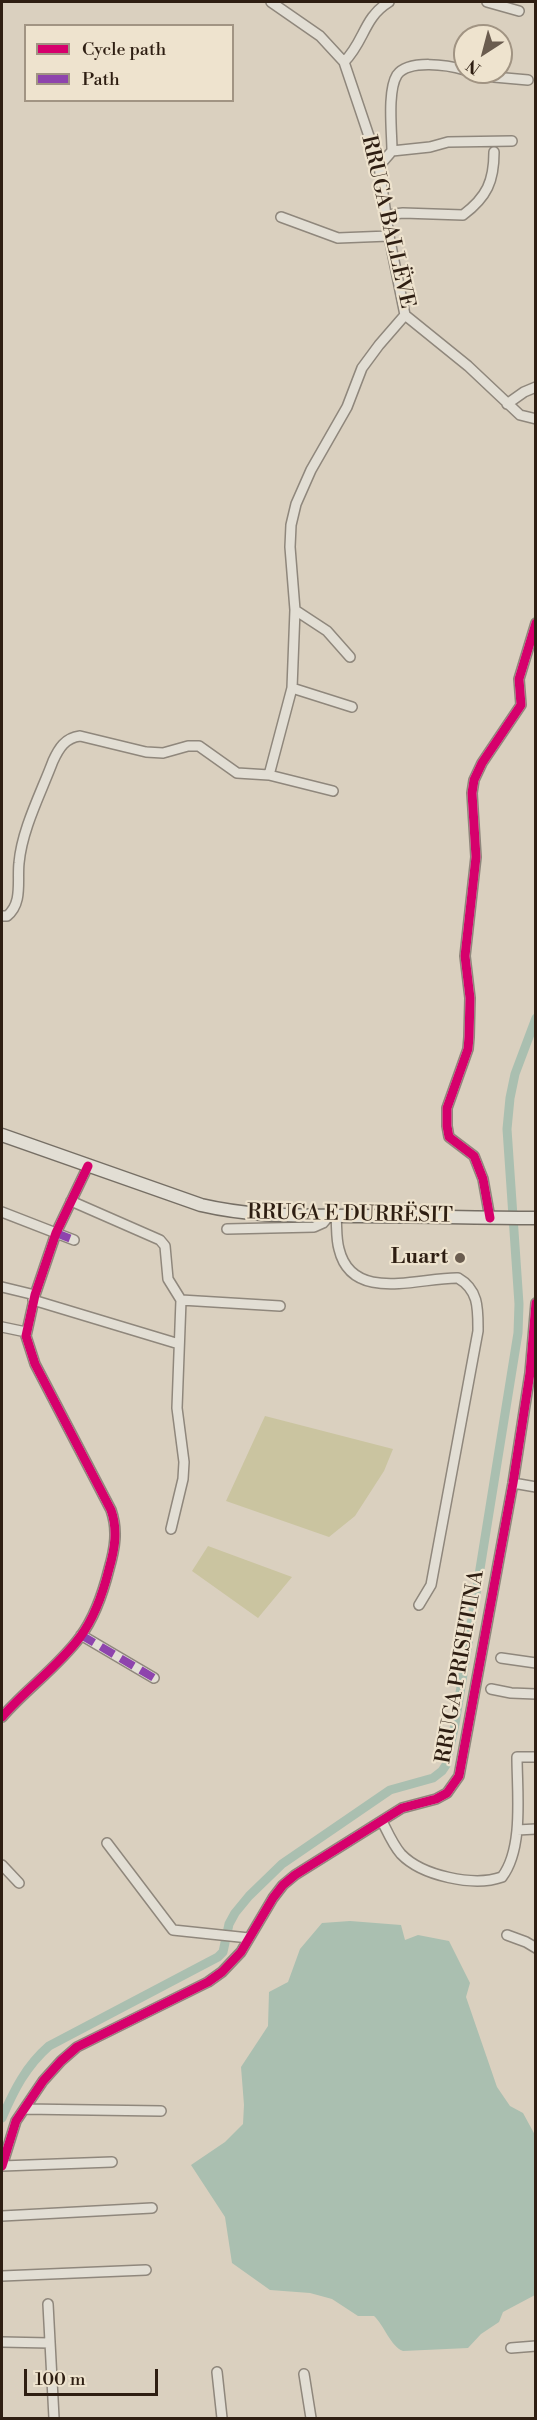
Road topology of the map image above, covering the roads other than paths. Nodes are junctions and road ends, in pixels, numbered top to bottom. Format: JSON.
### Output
{"nodes":[{"id":1,"x":271,"y":2,"type":"edge"},
{"id":2,"x":389,"y":2,"type":"edge"},
{"id":3,"x":487,"y":2,"type":"edge"},
{"id":4,"x":519,"y":11,"type":"dead end"},
{"id":5,"x":345,"y":63,"type":"junction"},
{"id":6,"x":453,"y":67,"type":"edge"},
{"id":7,"x":513,"y":79,"type":"edge"},
{"id":8,"x":528,"y":80,"type":"dead end"},
{"id":9,"x":512,"y":141,"type":"dead end"},
{"id":10,"x":392,"y":151,"type":"junction"},
{"id":11,"x":494,"y":152,"type":"dead end"},
{"id":12,"x":379,"y":166,"type":"junction"},
{"id":13,"x":281,"y":217,"type":"dead end"},
{"id":14,"x":388,"y":219,"type":"junction"},
{"id":15,"x":389,"y":236,"type":"junction"},
{"id":16,"x":405,"y":315,"type":"junction"},
{"id":17,"x":536,"y":387,"type":"edge"},
{"id":18,"x":507,"y":404,"type":"junction"},
{"id":19,"x":536,"y":419,"type":"edge"},
{"id":20,"x":295,"y":610,"type":"junction"},
{"id":21,"x":536,"y":624,"type":"edge"},
{"id":22,"x":350,"y":657,"type":"dead end"},
{"id":23,"x":292,"y":688,"type":"junction"},
{"id":24,"x":352,"y":707,"type":"dead end"},
{"id":25,"x":268,"y":775,"type":"junction"},
{"id":26,"x":333,"y":791,"type":"dead end"},
{"id":27,"x":2,"y":915,"type":"edge"},
{"id":28,"x":2,"y":1135,"type":"edge"},
{"id":29,"x":88,"y":1166,"type":"junction"},
{"id":30,"x":71,"y":1201,"type":"junction"},
{"id":31,"x":2,"y":1212,"type":"edge"},
{"id":32,"x":332,"y":1216,"type":"junction"},
{"id":33,"x":492,"y":1218,"type":"junction"},
{"id":34,"x":533,"y":1218,"type":"edge"},
{"id":35,"x":227,"y":1229,"type":"dead end"},
{"id":36,"x":56,"y":1233,"type":"junction"},
{"id":37,"x":74,"y":1240,"type":"dead end"},
{"id":38,"x":2,"y":1287,"type":"edge"},
{"id":39,"x":34,"y":1297,"type":"junction"},
{"id":40,"x":181,"y":1300,"type":"junction"},
{"id":41,"x":536,"y":1303,"type":"edge"},
{"id":42,"x":280,"y":1306,"type":"dead end"},
{"id":43,"x":2,"y":1327,"type":"edge"},
{"id":44,"x":26,"y":1332,"type":"junction"},
{"id":45,"x":179,"y":1344,"type":"junction"},
{"id":46,"x":513,"y":1483,"type":"junction"},
{"id":47,"x":536,"y":1487,"type":"edge"},
{"id":48,"x":171,"y":1529,"type":"dead end"},
{"id":49,"x":419,"y":1605,"type":"dead end"},
{"id":50,"x":81,"y":1635,"type":"junction"},
{"id":51,"x":501,"y":1658,"type":"dead end"},
{"id":52,"x":536,"y":1663,"type":"edge"},
{"id":53,"x":154,"y":1678,"type":"dead end"},
{"id":54,"x":491,"y":1689,"type":"dead end"},
{"id":55,"x":536,"y":1694,"type":"edge"},
{"id":56,"x":2,"y":1717,"type":"edge"},
{"id":57,"x":536,"y":1757,"type":"edge"},
{"id":58,"x":382,"y":1821,"type":"junction"},
{"id":59,"x":536,"y":1829,"type":"edge"},
{"id":60,"x":517,"y":1830,"type":"junction"},
{"id":61,"x":107,"y":1843,"type":"dead end"},
{"id":62,"x":2,"y":1865,"type":"edge"},
{"id":63,"x":19,"y":1883,"type":"dead end"},
{"id":64,"x":507,"y":1935,"type":"dead end"},
{"id":65,"x":249,"y":1938,"type":"junction"},
{"id":66,"x":536,"y":1948,"type":"edge"},
{"id":67,"x":24,"y":2109,"type":"junction"},
{"id":68,"x":161,"y":2110,"type":"dead end"},
{"id":69,"x":112,"y":2162,"type":"dead end"},
{"id":70,"x":2,"y":2166,"type":"edge"},
{"id":71,"x":152,"y":2208,"type":"dead end"},
{"id":72,"x":2,"y":2216,"type":"edge"},
{"id":73,"x":146,"y":2270,"type":"dead end"},
{"id":74,"x":2,"y":2276,"type":"edge"},
{"id":75,"x":48,"y":2304,"type":"dead end"},
{"id":76,"x":2,"y":2342,"type":"edge"},
{"id":77,"x":49,"y":2343,"type":"junction"},
{"id":78,"x":536,"y":2346,"type":"edge"},
{"id":79,"x":511,"y":2348,"type":"dead end"},
{"id":80,"x":217,"y":2372,"type":"dead end"},
{"id":81,"x":304,"y":2374,"type":"dead end"},
{"id":82,"x":54,"y":2418,"type":"edge"},
{"id":83,"x":222,"y":2418,"type":"edge"},
{"id":84,"x":311,"y":2418,"type":"edge"}],
"edges":[{"from":1,"to":5,"type":"street","name":"RRUGA BALLËVE"},
{"from":2,"to":5,"type":"street"},
{"from":3,"to":4,"type":"street"},
{"from":5,"to":12,"type":"street","name":"RRUGA BALLËVE"},
{"from":6,"to":10,"type":"street"},
{"from":7,"to":8,"type":"street"},
{"from":9,"to":10,"type":"street"},
{"from":10,"to":12,"type":"street"},
{"from":11,"to":14,"type":"street"},
{"from":12,"to":14,"type":"street","name":"RRUGA BALLËVE"},
{"from":13,"to":15,"type":"street"},
{"from":14,"to":15,"type":"street","name":"RRUGA BALLËVE"},
{"from":15,"to":16,"type":"street","name":"RRUGA BALLËVE"},
{"from":16,"to":18,"type":"street","name":"RRUGA BALLËVE"},
{"from":16,"to":20,"type":"street"},
{"from":17,"to":18,"type":"street"},
{"from":18,"to":19,"type":"street","name":"RRUGA BALLËVE"},
{"from":20,"to":22,"type":"street"},
{"from":20,"to":23,"type":"street"},
{"from":21,"to":33,"type":"street"},
{"from":23,"to":24,"type":"street"},
{"from":23,"to":25,"type":"street"},
{"from":25,"to":26,"type":"street"},
{"from":25,"to":27,"type":"street"},
{"from":28,"to":29,"type":"main road","name":"RRUGA E DURRËSIT"},
{"from":29,"to":30,"type":"street"},
{"from":29,"to":32,"type":"main road","name":"RRUGA E DURRËSIT"},
{"from":30,"to":36,"type":"street"},
{"from":30,"to":40,"type":"street"},
{"from":31,"to":36,"type":"street"},
{"from":32,"to":33,"type":"main road","name":"RRUGA E DURRËSIT"},
{"from":32,"to":35,"type":"street"},
{"from":32,"to":49,"type":"street"},
{"from":33,"to":34,"type":"main road","name":"RRUGA E DURRËSIT"},
{"from":36,"to":37,"type":"street"},
{"from":36,"to":39,"type":"street"},
{"from":38,"to":39,"type":"street"},
{"from":39,"to":44,"type":"street"},
{"from":39,"to":45,"type":"street"},
{"from":40,"to":42,"type":"street"},
{"from":40,"to":45,"type":"street"},
{"from":41,"to":46,"type":"street","name":"RRUGA PRISHTINA"},
{"from":43,"to":44,"type":"street"},
{"from":44,"to":50,"type":"street"},
{"from":45,"to":48,"type":"street"},
{"from":46,"to":47,"type":"street"},
{"from":46,"to":58,"type":"street","name":"RRUGA PRISHTINA"},
{"from":50,"to":53,"type":"street"},
{"from":50,"to":56,"type":"street"},
{"from":51,"to":52,"type":"street"},
{"from":54,"to":55,"type":"street"},
{"from":57,"to":60,"type":"street"},
{"from":58,"to":60,"type":"street"},
{"from":58,"to":65,"type":"street","name":"RRUGA PRISHTINA"},
{"from":59,"to":60,"type":"street"},
{"from":61,"to":65,"type":"street"},
{"from":62,"to":63,"type":"street"},
{"from":64,"to":66,"type":"street"},
{"from":65,"to":67,"type":"street","name":"RRUGA PRISHTINA"},
{"from":67,"to":68,"type":"street"},
{"from":67,"to":70,"type":"street","name":"RRUGA PRISHTINA"},
{"from":69,"to":70,"type":"street"},
{"from":71,"to":72,"type":"street"},
{"from":73,"to":74,"type":"street"},
{"from":75,"to":77,"type":"street"},
{"from":76,"to":77,"type":"street"},
{"from":77,"to":82,"type":"street"},
{"from":78,"to":79,"type":"street"},
{"from":80,"to":83,"type":"street"},
{"from":81,"to":84,"type":"street"}]}
